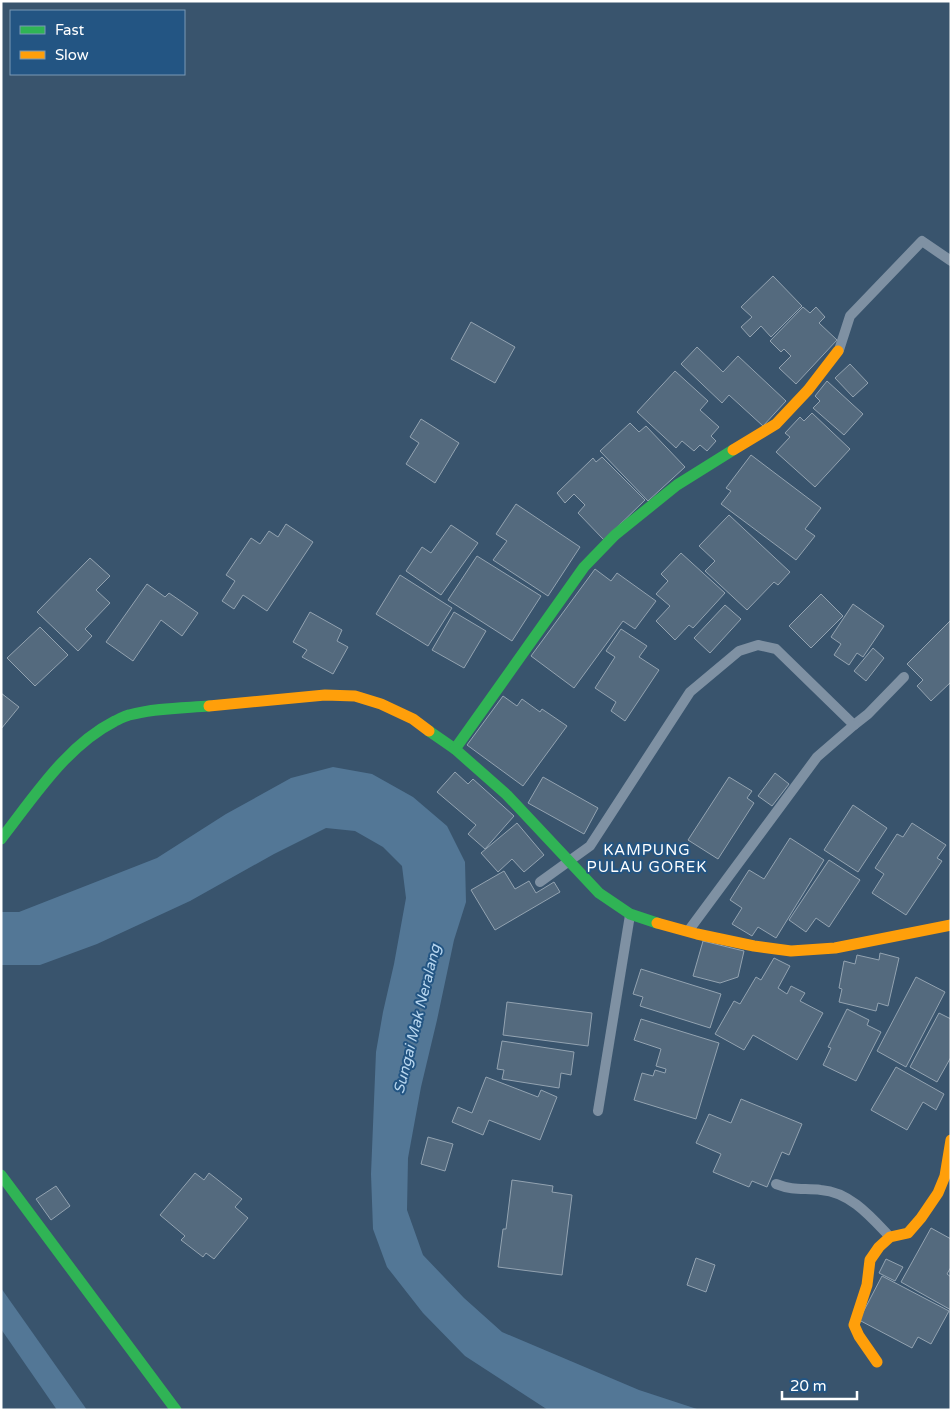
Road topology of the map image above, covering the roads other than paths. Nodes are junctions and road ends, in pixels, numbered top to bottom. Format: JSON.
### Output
{"nodes":[{"id":1,"x":951,"y":261,"type":"edge"},
{"id":2,"x":838,"y":351,"type":"joint"},
{"id":3,"x":904,"y":677,"type":"dead end"},
{"id":4,"x":854,"y":725,"type":"junction"},
{"id":5,"x":455,"y":749,"type":"junction"},
{"id":6,"x":1,"y":839,"type":"edge"},
{"id":7,"x":569,"y":862,"type":"junction"},
{"id":8,"x":540,"y":882,"type":"dead end"},
{"id":9,"x":630,"y":914,"type":"junction"},
{"id":10,"x":951,"y":924,"type":"edge"},
{"id":11,"x":687,"y":931,"type":"junction"},
{"id":12,"x":598,"y":1111,"type":"dead end"},
{"id":13,"x":951,"y":1140,"type":"edge"},
{"id":14,"x":1,"y":1174,"type":"edge"},
{"id":15,"x":776,"y":1184,"type":"dead end"},
{"id":16,"x":890,"y":1237,"type":"junction"},
{"id":17,"x":877,"y":1362,"type":"dead end"},
{"id":18,"x":176,"y":1410,"type":"edge"}],
"edges":[{"from":1,"to":2,"type":"lane"},
{"from":2,"to":5,"type":"street"},
{"from":3,"to":4,"type":"lane"},
{"from":4,"to":7,"type":"lane"},
{"from":4,"to":11,"type":"lane"},
{"from":5,"to":6,"type":"street"},
{"from":5,"to":7,"type":"street"},
{"from":7,"to":8,"type":"lane"},
{"from":7,"to":9,"type":"street"},
{"from":9,"to":11,"type":"street"},
{"from":9,"to":12,"type":"lane"},
{"from":10,"to":11,"type":"street"},
{"from":13,"to":16,"type":"street"},
{"from":14,"to":18,"type":"street"},
{"from":15,"to":16,"type":"lane"},
{"from":16,"to":17,"type":"street"}]}
